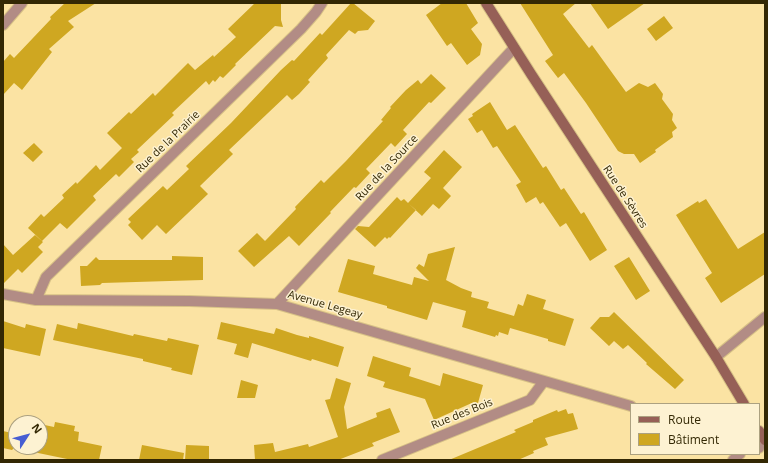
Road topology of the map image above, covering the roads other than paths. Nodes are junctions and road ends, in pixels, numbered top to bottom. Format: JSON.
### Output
{"nodes":[{"id":1,"x":22,"y":3,"type":"edge"},
{"id":2,"x":322,"y":3,"type":"edge"},
{"id":3,"x":486,"y":3,"type":"edge"},
{"id":4,"x":3,"y":25,"type":"edge"},
{"id":5,"x":514,"y":48,"type":"junction"},
{"id":6,"x":3,"y":294,"type":"edge"},
{"id":7,"x":36,"y":300,"type":"junction"},
{"id":8,"x":277,"y":304,"type":"junction"},
{"id":9,"x":765,"y":317,"type":"edge"},
{"id":10,"x":716,"y":357,"type":"junction"},
{"id":11,"x":544,"y":381,"type":"junction"},
{"id":12,"x":743,"y":403,"type":"edge"},
{"id":13,"x":630,"y":406,"type":"edge"},
{"id":14,"x":382,"y":460,"type":"edge"}],
"edges":[{"from":1,"to":4,"type":"street"},
{"from":2,"to":7,"type":"street","name":"Rue de la Prairie"},
{"from":3,"to":5,"type":"main road","name":"Rue de Sèvres"},
{"from":5,"to":8,"type":"street","name":"Rue de la Source"},
{"from":5,"to":10,"type":"main road","name":"Rue de Sèvres"},
{"from":6,"to":7,"type":"street","name":"Avenue Legeay"},
{"from":7,"to":8,"type":"street","name":"Avenue Legeay"},
{"from":8,"to":11,"type":"street","name":"Avenue Legeay"},
{"from":9,"to":10,"type":"street"},
{"from":10,"to":12,"type":"main road","name":"Rue de Sèvres"},
{"from":11,"to":13,"type":"street","name":"Avenue Legeay"},
{"from":11,"to":14,"type":"street","name":"Rue des Bois"}]}
